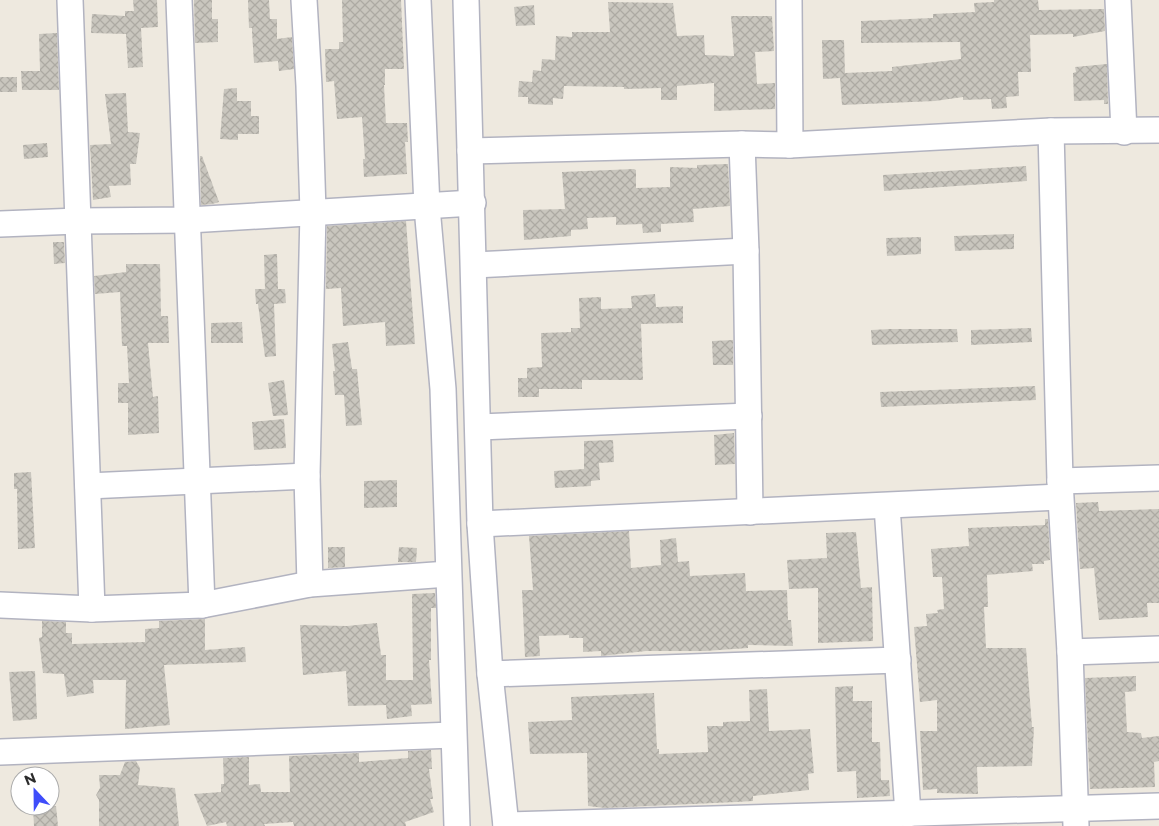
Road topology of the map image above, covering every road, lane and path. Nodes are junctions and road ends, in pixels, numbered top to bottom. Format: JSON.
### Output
{"nodes":[{"id":1,"x":70,"y":0,"type":"edge"},
{"id":2,"x":179,"y":0,"type":"edge"},
{"id":3,"x":304,"y":0,"type":"edge"},
{"id":4,"x":418,"y":0,"type":"edge"},
{"id":5,"x":466,"y":0,"type":"edge"},
{"id":6,"x":789,"y":0,"type":"edge"},
{"id":7,"x":1118,"y":0,"type":"edge"},
{"id":8,"x":1159,"y":130,"type":"edge"},
{"id":9,"x":1051,"y":131,"type":"junction"},
{"id":10,"x":1124,"y":132,"type":"junction"},
{"id":11,"x":742,"y":144,"type":"junction"},
{"id":12,"x":790,"y":145,"type":"junction"},
{"id":13,"x":470,"y":151,"type":"junction"},
{"id":14,"x":473,"y":204,"type":"junction"},
{"id":15,"x":428,"y":206,"type":"junction"},
{"id":16,"x":313,"y":212,"type":"junction"},
{"id":17,"x":188,"y":220,"type":"junction"},
{"id":18,"x":78,"y":221,"type":"junction"},
{"id":19,"x":0,"y":224,"type":"edge"},
{"id":20,"x":746,"y":251,"type":"junction"},
{"id":21,"x":474,"y":265,"type":"junction"},
{"id":22,"x":748,"y":416,"type":"junction"},
{"id":23,"x":479,"y":427,"type":"junction"},
{"id":24,"x":307,"y":476,"type":"junction"},
{"id":25,"x":1159,"y":478,"type":"edge"},
{"id":26,"x":198,"y":481,"type":"junction"},
{"id":27,"x":88,"y":486,"type":"junction"},
{"id":28,"x":1060,"y":489,"type":"junction"},
{"id":29,"x":887,"y":506,"type":"junction"},
{"id":30,"x":750,"y":512,"type":"junction"},
{"id":31,"x":480,"y":524,"type":"junction"},
{"id":32,"x":448,"y":574,"type":"junction"},
{"id":33,"x":310,"y":584,"type":"junction"},
{"id":34,"x":0,"y":605,"type":"edge"},
{"id":35,"x":202,"y":605,"type":"junction"},
{"id":36,"x":92,"y":609,"type":"junction"},
{"id":37,"x":1159,"y":649,"type":"edge"},
{"id":38,"x":1070,"y":652,"type":"junction"},
{"id":39,"x":898,"y":660,"type":"junction"},
{"id":40,"x":490,"y":674,"type":"junction"},
{"id":41,"x":453,"y":735,"type":"junction"},
{"id":42,"x":0,"y":752,"type":"edge"},
{"id":43,"x":1159,"y":806,"type":"edge"},
{"id":44,"x":908,"y":814,"type":"junction"},
{"id":45,"x":1075,"y":817,"type":"edge"},
{"id":46,"x":812,"y":822,"type":"edge"},
{"id":47,"x":457,"y":826,"type":"edge"},
{"id":48,"x":506,"y":826,"type":"edge"}],
"edges":[{"from":1,"to":18,"type":"street"},
{"from":2,"to":17,"type":"street"},
{"from":3,"to":16,"type":"street"},
{"from":4,"to":15,"type":"street"},
{"from":5,"to":13,"type":"street"},
{"from":6,"to":12,"type":"street"},
{"from":7,"to":10,"type":"street"},
{"from":8,"to":10,"type":"street"},
{"from":9,"to":10,"type":"street"},
{"from":9,"to":12,"type":"street"},
{"from":9,"to":28,"type":"street"},
{"from":11,"to":12,"type":"street"},
{"from":11,"to":13,"type":"street"},
{"from":11,"to":20,"type":"street"},
{"from":13,"to":14,"type":"street"},
{"from":14,"to":15,"type":"street"},
{"from":14,"to":21,"type":"street"},
{"from":15,"to":16,"type":"street"},
{"from":15,"to":32,"type":"street"},
{"from":16,"to":17,"type":"street"},
{"from":16,"to":24,"type":"street"},
{"from":17,"to":18,"type":"street"},
{"from":17,"to":26,"type":"street"},
{"from":18,"to":19,"type":"street"},
{"from":18,"to":27,"type":"street"},
{"from":20,"to":21,"type":"street"},
{"from":20,"to":22,"type":"street"},
{"from":21,"to":23,"type":"street"},
{"from":22,"to":23,"type":"street"},
{"from":22,"to":30,"type":"street"},
{"from":23,"to":31,"type":"street"},
{"from":24,"to":26,"type":"street"},
{"from":24,"to":33,"type":"street"},
{"from":25,"to":28,"type":"street"},
{"from":26,"to":27,"type":"street"},
{"from":26,"to":35,"type":"street"},
{"from":27,"to":36,"type":"street"},
{"from":28,"to":29,"type":"street"},
{"from":28,"to":38,"type":"street"},
{"from":29,"to":30,"type":"street"},
{"from":29,"to":39,"type":"street"},
{"from":30,"to":31,"type":"street"},
{"from":31,"to":40,"type":"street"},
{"from":32,"to":33,"type":"street"},
{"from":32,"to":41,"type":"street"},
{"from":33,"to":35,"type":"street"},
{"from":34,"to":36,"type":"street"},
{"from":35,"to":36,"type":"street"},
{"from":37,"to":38,"type":"street"},
{"from":38,"to":45,"type":"street"},
{"from":39,"to":40,"type":"street"},
{"from":39,"to":44,"type":"street"},
{"from":40,"to":48,"type":"street"},
{"from":41,"to":42,"type":"street"},
{"from":41,"to":47,"type":"street"},
{"from":43,"to":45,"type":"street"},
{"from":44,"to":45,"type":"street"},
{"from":44,"to":46,"type":"street"},
{"from":46,"to":48,"type":"street"}]}
